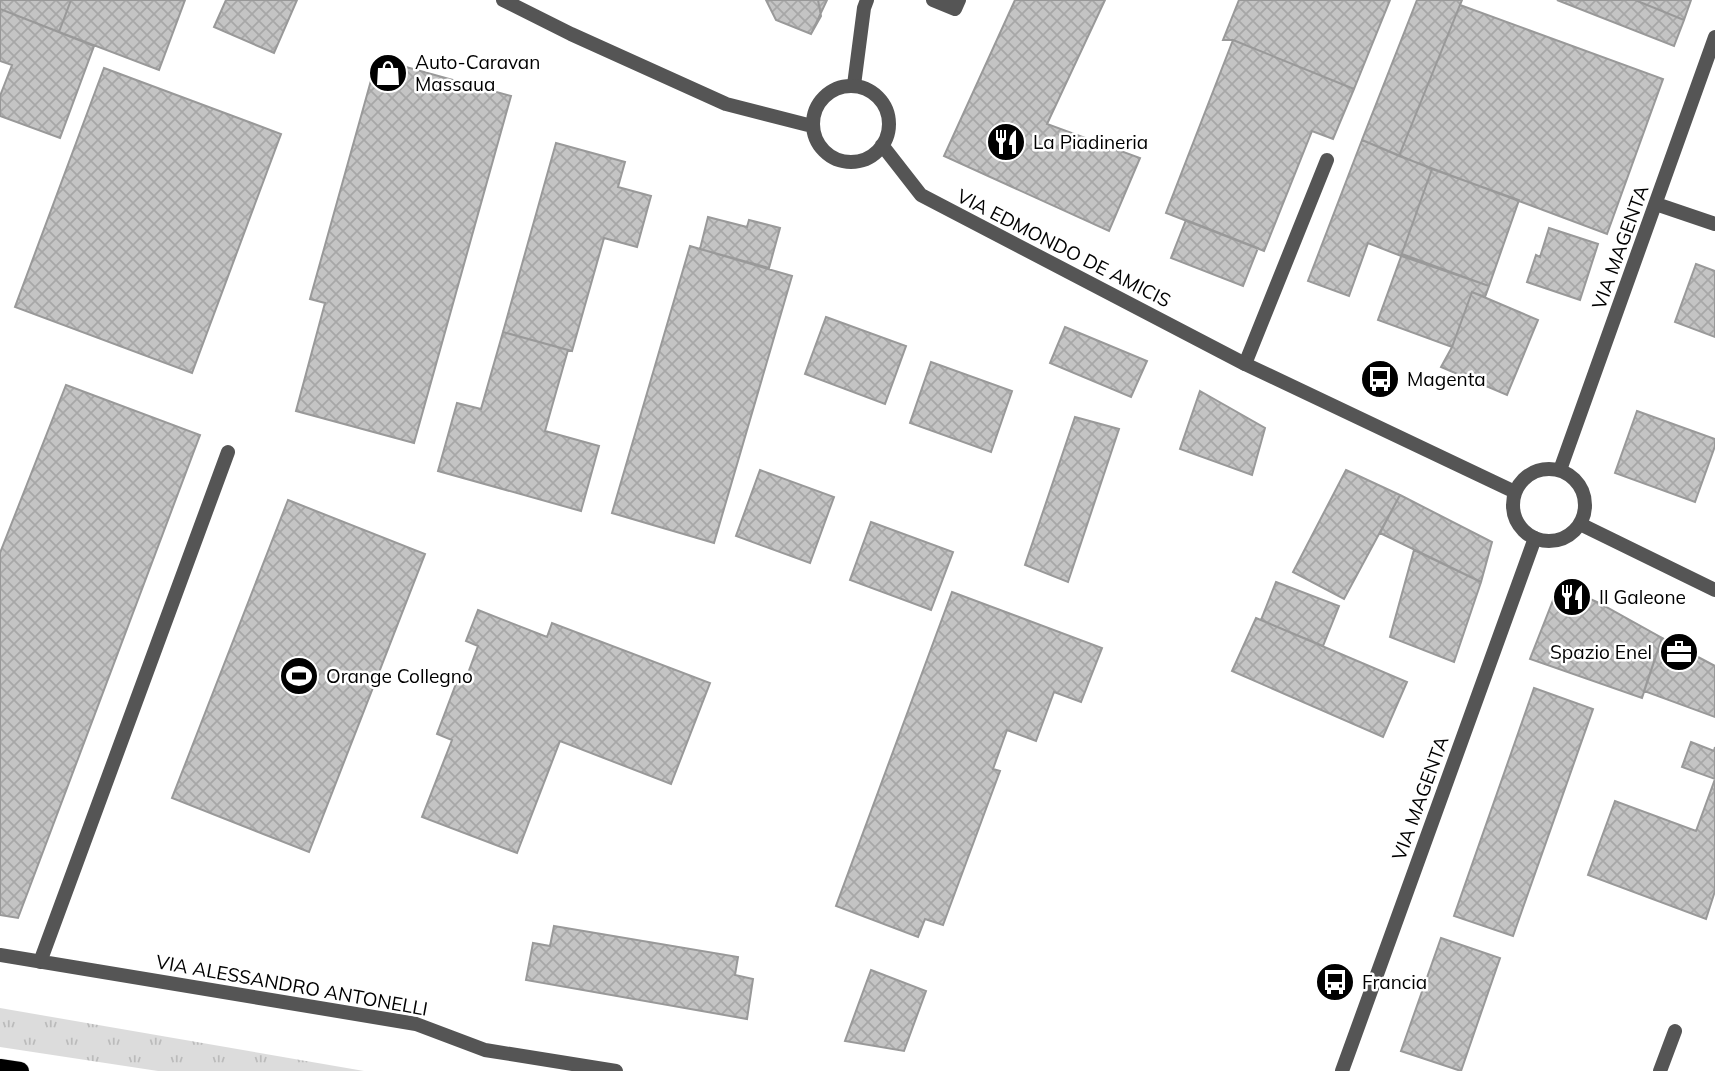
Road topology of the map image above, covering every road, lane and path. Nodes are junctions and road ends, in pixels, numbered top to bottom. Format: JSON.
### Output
{"nodes":[{"id":1,"x":503,"y":0,"type":"edge"},
{"id":2,"x":867,"y":0,"type":"edge"},
{"id":3,"x":933,"y":0,"type":"edge"},
{"id":4,"x":959,"y":0,"type":"edge"},
{"id":5,"x":1715,"y":37,"type":"edge"},
{"id":6,"x":854,"y":85,"type":"junction"},
{"id":7,"x":813,"y":126,"type":"junction"},
{"id":8,"x":882,"y":145,"type":"junction"},
{"id":9,"x":1327,"y":160,"type":"dead end"},
{"id":10,"x":1656,"y":204,"type":"junction"},
{"id":11,"x":1715,"y":224,"type":"edge"},
{"id":12,"x":1245,"y":364,"type":"junction"},
{"id":13,"x":228,"y":452,"type":"dead end"},
{"id":14,"x":1560,"y":470,"type":"junction"},
{"id":15,"x":1515,"y":492,"type":"junction"},
{"id":16,"x":1580,"y":524,"type":"junction"},
{"id":17,"x":1535,"y":538,"type":"junction"},
{"id":18,"x":1715,"y":590,"type":"edge"},
{"id":19,"x":0,"y":956,"type":"edge"},
{"id":20,"x":40,"y":962,"type":"junction"},
{"id":21,"x":1675,"y":1031,"type":"dead end"},
{"id":22,"x":0,"y":1068,"type":"edge"},
{"id":23,"x":20,"y":1071,"type":"edge"},
{"id":24,"x":616,"y":1071,"type":"edge"},
{"id":25,"x":1342,"y":1071,"type":"edge"},
{"id":26,"x":1660,"y":1071,"type":"edge"}],
"edges":[{"from":1,"to":7,"type":"street"},
{"from":2,"to":6,"type":"street"},
{"from":3,"to":4,"type":"street"},
{"from":5,"to":10,"type":"street","name":"VIA MAGENTA"},
{"from":6,"to":7,"type":"street"},
{"from":6,"to":8,"type":"street"},
{"from":7,"to":8,"type":"street"},
{"from":8,"to":12,"type":"street","name":"VIA EDMONDO DE AMICIS"},
{"from":9,"to":12,"type":"street"},
{"from":10,"to":11,"type":"street"},
{"from":10,"to":14,"type":"street","name":"VIA MAGENTA"},
{"from":12,"to":15,"type":"street","name":"VIA EDMONDO DE AMICIS"},
{"from":13,"to":20,"type":"street"},
{"from":14,"to":15,"type":"street"},
{"from":14,"to":16,"type":"street"},
{"from":15,"to":17,"type":"street"},
{"from":16,"to":17,"type":"street"},
{"from":16,"to":18,"type":"street"},
{"from":17,"to":25,"type":"street","name":"VIA MAGENTA"},
{"from":19,"to":20,"type":"street","name":"VIA ALESSANDRO ANTONELLI"},
{"from":20,"to":24,"type":"street","name":"VIA ALESSANDRO ANTONELLI"},
{"from":21,"to":26,"type":"street"},
{"from":22,"to":23,"type":"main road"}]}
